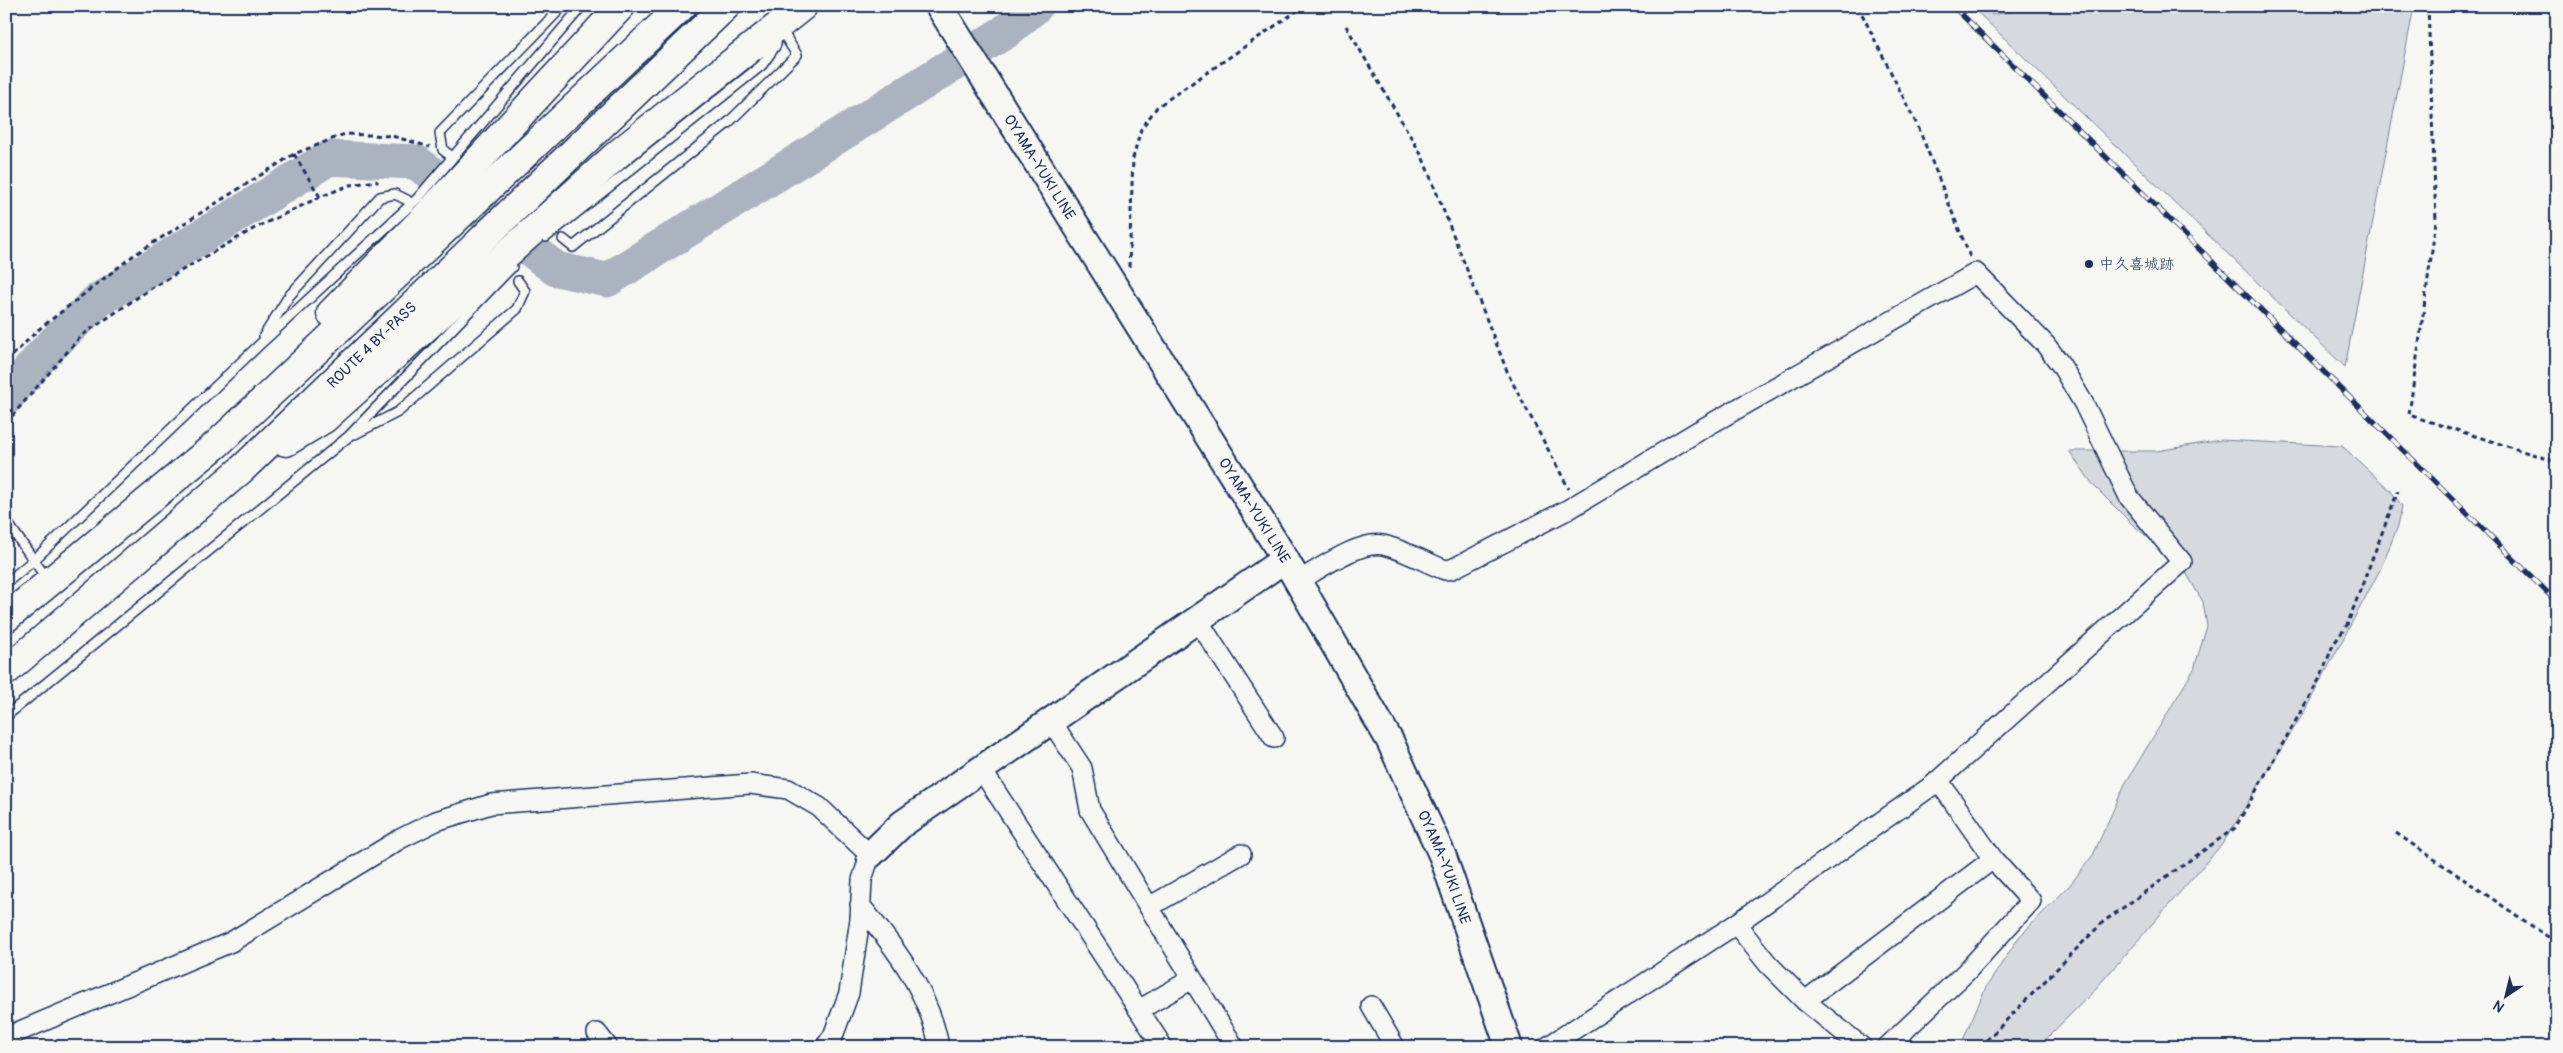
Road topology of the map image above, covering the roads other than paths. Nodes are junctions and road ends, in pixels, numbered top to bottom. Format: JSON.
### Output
{"nodes":[{"id":1,"x":563,"y":6,"type":"edge"},
{"id":2,"x":582,"y":6,"type":"edge"},
{"id":3,"x":621,"y":6,"type":"edge"},
{"id":4,"x":682,"y":6,"type":"edge"},
{"id":5,"x":726,"y":6,"type":"edge"},
{"id":6,"x":803,"y":6,"type":"edge"},
{"id":7,"x":939,"y":6,"type":"edge"},
{"id":8,"x":778,"y":26,"type":"junction"},
{"id":9,"x":456,"y":163,"type":"junction"},
{"id":10,"x":407,"y":200,"type":"dead end"},
{"id":11,"x":435,"y":210,"type":"junction"},
{"id":12,"x":563,"y":239,"type":"dead end"},
{"id":13,"x":510,"y":262,"type":"junction"},
{"id":14,"x":518,"y":281,"type":"dead end"},
{"id":15,"x":257,"y":347,"type":"junction"},
{"id":16,"x":348,"y":437,"type":"junction"},
{"id":17,"x":242,"y":469,"type":"junction"},
{"id":18,"x":6,"y":527,"type":"edge"},
{"id":19,"x":35,"y":559,"type":"junction"},
{"id":20,"x":1285,"y":559,"type":"junction"},
{"id":21,"x":1298,"y":581,"type":"junction"},
{"id":22,"x":6,"y":582,"type":"edge"},
{"id":23,"x":49,"y":583,"type":"junction"},
{"id":24,"x":6,"y":618,"type":"edge"},
{"id":25,"x":1197,"y":619,"type":"junction"},
{"id":26,"x":6,"y":671,"type":"edge"},
{"id":27,"x":6,"y":716,"type":"edge"},
{"id":28,"x":1051,"y":721,"type":"junction"},
{"id":29,"x":1274,"y":738,"type":"dead end"},
{"id":30,"x":981,"y":769,"type":"junction"},
{"id":31,"x":1938,"y":780,"type":"junction"},
{"id":32,"x":1241,"y":854,"type":"dead end"},
{"id":33,"x":870,"y":855,"type":"junction"},
{"id":34,"x":1992,"y":859,"type":"junction"},
{"id":35,"x":860,"y":905,"type":"junction"},
{"id":36,"x":1149,"y":907,"type":"junction"},
{"id":37,"x":1736,"y":924,"type":"junction"},
{"id":38,"x":1192,"y":978,"type":"junction"},
{"id":39,"x":1805,"y":1000,"type":"junction"},
{"id":40,"x":1371,"y":1006,"type":"dead end"},
{"id":41,"x":1139,"y":1010,"type":"junction"},
{"id":42,"x":6,"y":1037,"type":"edge"},
{"id":43,"x":825,"y":1047,"type":"edge"},
{"id":44,"x":939,"y":1047,"type":"edge"},
{"id":45,"x":1164,"y":1047,"type":"edge"},
{"id":46,"x":1234,"y":1047,"type":"edge"},
{"id":47,"x":1395,"y":1047,"type":"edge"},
{"id":48,"x":1509,"y":1047,"type":"edge"},
{"id":49,"x":1547,"y":1047,"type":"edge"},
{"id":50,"x":1862,"y":1047,"type":"edge"},
{"id":51,"x":1887,"y":1047,"type":"edge"}],
"edges":[{"from":1,"to":9,"type":"lane"},
{"from":2,"to":9,"type":"lane"},
{"from":3,"to":9,"type":"highway"},
{"from":4,"to":11,"type":"highway","name":"ROUTE 4 BY-PASS"},
{"from":5,"to":17,"type":"highway","name":"ROUTE 4 BY-PASS"},
{"from":6,"to":8,"type":"highway"},
{"from":7,"to":20,"type":"main road","name":"OYAMA-YUKI LINE"},
{"from":8,"to":12,"type":"lane"},
{"from":8,"to":13,"type":"highway"},
{"from":9,"to":11,"type":"highway"},
{"from":10,"to":15,"type":"lane"},
{"from":11,"to":15,"type":"lane"},
{"from":11,"to":23,"type":"highway","name":"ROUTE 4 BY-PASS"},
{"from":13,"to":16,"type":"lane"},
{"from":13,"to":17,"type":"highway"},
{"from":14,"to":16,"type":"lane"},
{"from":15,"to":19,"type":"lane"},
{"from":16,"to":27,"type":"lane"},
{"from":17,"to":26,"type":"highway","name":"ROUTE 4 BY-PASS"},
{"from":18,"to":19,"type":"lane"},
{"from":19,"to":22,"type":"lane"},
{"from":19,"to":23,"type":"lane"},
{"from":20,"to":21,"type":"main road","name":"OYAMA-YUKI LINE"},
{"from":20,"to":25,"type":"main road"},
{"from":21,"to":31,"type":"street"},
{"from":21,"to":48,"type":"main road","name":"OYAMA-YUKI LINE"},
{"from":23,"to":24,"type":"highway","name":"ROUTE 4 BY-PASS"},
{"from":25,"to":28,"type":"main road"},
{"from":25,"to":29,"type":"street"},
{"from":28,"to":30,"type":"main road"},
{"from":28,"to":36,"type":"street"},
{"from":30,"to":33,"type":"main road"},
{"from":30,"to":41,"type":"street"},
{"from":31,"to":34,"type":"street"},
{"from":31,"to":37,"type":"street"},
{"from":32,"to":36,"type":"street"},
{"from":33,"to":35,"type":"street"},
{"from":33,"to":42,"type":"street"},
{"from":34,"to":39,"type":"street"},
{"from":34,"to":51,"type":"street"},
{"from":35,"to":43,"type":"street"},
{"from":35,"to":44,"type":"street"},
{"from":36,"to":38,"type":"street"},
{"from":37,"to":39,"type":"street"},
{"from":37,"to":49,"type":"street"},
{"from":38,"to":41,"type":"street"},
{"from":38,"to":46,"type":"street"},
{"from":39,"to":50,"type":"street"},
{"from":40,"to":47,"type":"street"},
{"from":41,"to":45,"type":"street"}]}
